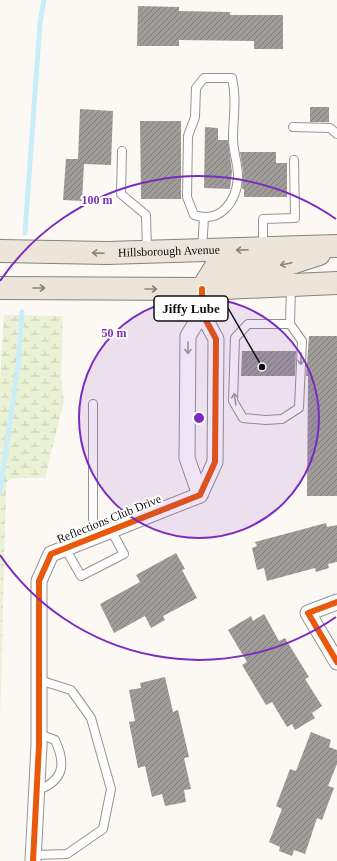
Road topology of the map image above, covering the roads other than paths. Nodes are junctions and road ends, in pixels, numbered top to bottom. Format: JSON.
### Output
{"nodes":[{"id":1,"x":293,"y":127,"type":"dead end"},
{"id":2,"x":337,"y":134,"type":"edge"},
{"id":3,"x":122,"y":151,"type":"dead end"},
{"id":4,"x":294,"y":160,"type":"dead end"},
{"id":5,"x":204,"y":218,"type":"junction"},
{"id":6,"x":337,"y":247,"type":"edge"},
{"id":7,"x":264,"y":249,"type":"junction"},
{"id":8,"x":0,"y":251,"type":"edge"},
{"id":9,"x":202,"y":251,"type":"junction"},
{"id":10,"x":147,"y":252,"type":"junction"},
{"id":11,"x":337,"y":278,"type":"edge"},
{"id":12,"x":337,"y":283,"type":"edge"},
{"id":13,"x":313,"y":284,"type":"junction"},
{"id":14,"x":291,"y":285,"type":"junction"},
{"id":15,"x":0,"y":288,"type":"edge"},
{"id":16,"x":202,"y":289,"type":"junction"},
{"id":17,"x":202,"y":314,"type":"junction"},
{"id":18,"x":290,"y":324,"type":"junction"},
{"id":19,"x":93,"y":404,"type":"dead end"},
{"id":20,"x":200,"y":494,"type":"junction"},
{"id":21,"x":111,"y":530,"type":"junction"},
{"id":22,"x":93,"y":536,"type":"junction"},
{"id":23,"x":65,"y":548,"type":"junction"},
{"id":24,"x":337,"y":602,"type":"edge"},
{"id":25,"x":337,"y":662,"type":"edge"},
{"id":26,"x":39,"y":680,"type":"junction"},
{"id":27,"x":39,"y":734,"type":"junction"},
{"id":28,"x":36,"y":791,"type":"junction"},
{"id":29,"x":33,"y":858,"type":"edge"}],
"edges":[{"from":1,"to":2,"type":"lane"},
{"from":3,"to":10,"type":"lane"},
{"from":4,"to":7,"type":"lane"},
{"from":5,"to":5,"type":"lane"},
{"from":5,"to":9,"type":"lane"},
{"from":6,"to":7,"type":"main road","name":"Hillsborough Avenue"},
{"from":6,"to":16,"type":"main road","one_way":true},
{"from":7,"to":9,"type":"main road","name":"Hillsborough Avenue","one_way":true},
{"from":10,"to":8,"type":"main road","name":"Hillsborough Avenue","one_way":true},
{"from":9,"to":10,"type":"main road","name":"Hillsborough Avenue"},
{"from":11,"to":13,"type":"main road"},
{"from":12,"to":13,"type":"main road"},
{"from":13,"to":14,"type":"main road"},
{"from":14,"to":16,"type":"main road"},
{"from":14,"to":18,"type":"lane"},
{"from":15,"to":16,"type":"main road","one_way":true},
{"from":16,"to":17,"type":"street"},
{"from":17,"to":20,"type":"street","one_way":true},
{"from":17,"to":20,"type":"street"},
{"from":18,"to":18,"type":"lane","one_way":true},
{"from":19,"to":22,"type":"lane"},
{"from":20,"to":21,"type":"street","name":"Reflections Club Drive"},
{"from":21,"to":22,"type":"street","name":"Reflections Club Drive"},
{"from":21,"to":23,"type":"lane"},
{"from":22,"to":23,"type":"street","name":"Reflections Club Drive"},
{"from":23,"to":26,"type":"street","name":"Reflections Club Drive"},
{"from":24,"to":25,"type":"street"},
{"from":26,"to":27,"type":"street","name":"Reflections Club Drive"},
{"from":26,"to":29,"type":"lane"},
{"from":27,"to":28,"type":"street","name":"Reflections Club Drive"},
{"from":27,"to":28,"type":"lane"},
{"from":28,"to":29,"type":"street","name":"Reflections Club Drive"}]}
